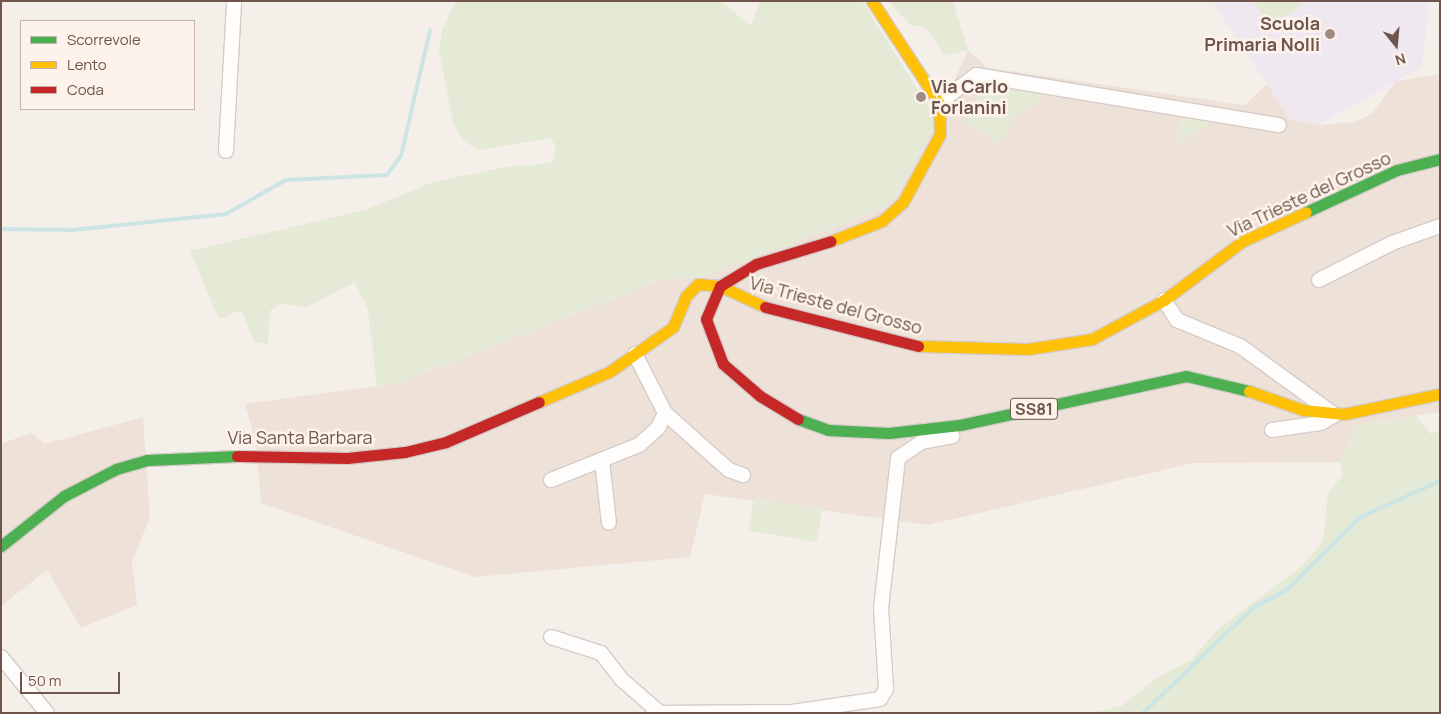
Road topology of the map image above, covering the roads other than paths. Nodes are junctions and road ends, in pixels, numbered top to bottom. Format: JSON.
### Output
{"nodes":[{"id":1,"x":234,"y":1,"type":"edge"},
{"id":2,"x":872,"y":1,"type":"edge"},
{"id":3,"x":939,"y":103,"type":"junction"},
{"id":4,"x":1279,"y":125,"type":"dead end"},
{"id":5,"x":226,"y":151,"type":"dead end"},
{"id":6,"x":1440,"y":159,"type":"edge"},
{"id":7,"x":1440,"y":226,"type":"edge"},
{"id":8,"x":1319,"y":280,"type":"dead end"},
{"id":9,"x":720,"y":286,"type":"junction"},
{"id":10,"x":1164,"y":300,"type":"junction"},
{"id":11,"x":635,"y":354,"type":"junction"},
{"id":12,"x":1440,"y":394,"type":"edge"},
{"id":13,"x":664,"y":413,"type":"junction"},
{"id":14,"x":1334,"y":413,"type":"junction"},
{"id":15,"x":984,"y":419,"type":"junction"},
{"id":16,"x":1323,"y":431,"type":"dead end"},
{"id":17,"x":602,"y":460,"type":"junction"},
{"id":18,"x":743,"y":475,"type":"dead end"},
{"id":19,"x":551,"y":480,"type":"dead end"},
{"id":20,"x":609,"y":523,"type":"dead end"},
{"id":21,"x":1,"y":546,"type":"edge"},
{"id":22,"x":551,"y":637,"type":"dead end"},
{"id":23,"x":1,"y":658,"type":"edge"},
{"id":24,"x":656,"y":712,"type":"edge"},
{"id":25,"x":47,"y":713,"type":"edge"}],
"edges":[{"from":1,"to":5,"type":"street"},
{"from":2,"to":3,"type":"street"},
{"from":3,"to":4,"type":"street"},
{"from":3,"to":9,"type":"street"},
{"from":6,"to":10,"type":"street","name":"Via Trieste del Grosso"},
{"from":7,"to":8,"type":"street"},
{"from":9,"to":10,"type":"street","name":"Via Trieste del Grosso"},
{"from":9,"to":11,"type":"street","name":"Via Santa Barbara"},
{"from":9,"to":15,"type":"street","number":"SS81"},
{"from":10,"to":14,"type":"street"},
{"from":11,"to":13,"type":"street"},
{"from":11,"to":21,"type":"street","name":"Via Santa Barbara"},
{"from":12,"to":14,"type":"street","number":"SS81"},
{"from":13,"to":17,"type":"street"},
{"from":13,"to":18,"type":"street"},
{"from":14,"to":15,"type":"street","number":"SS81"},
{"from":14,"to":16,"type":"street"},
{"from":15,"to":24,"type":"street"},
{"from":17,"to":19,"type":"street"},
{"from":17,"to":20,"type":"street"},
{"from":22,"to":24,"type":"street"},
{"from":23,"to":25,"type":"street"}]}
